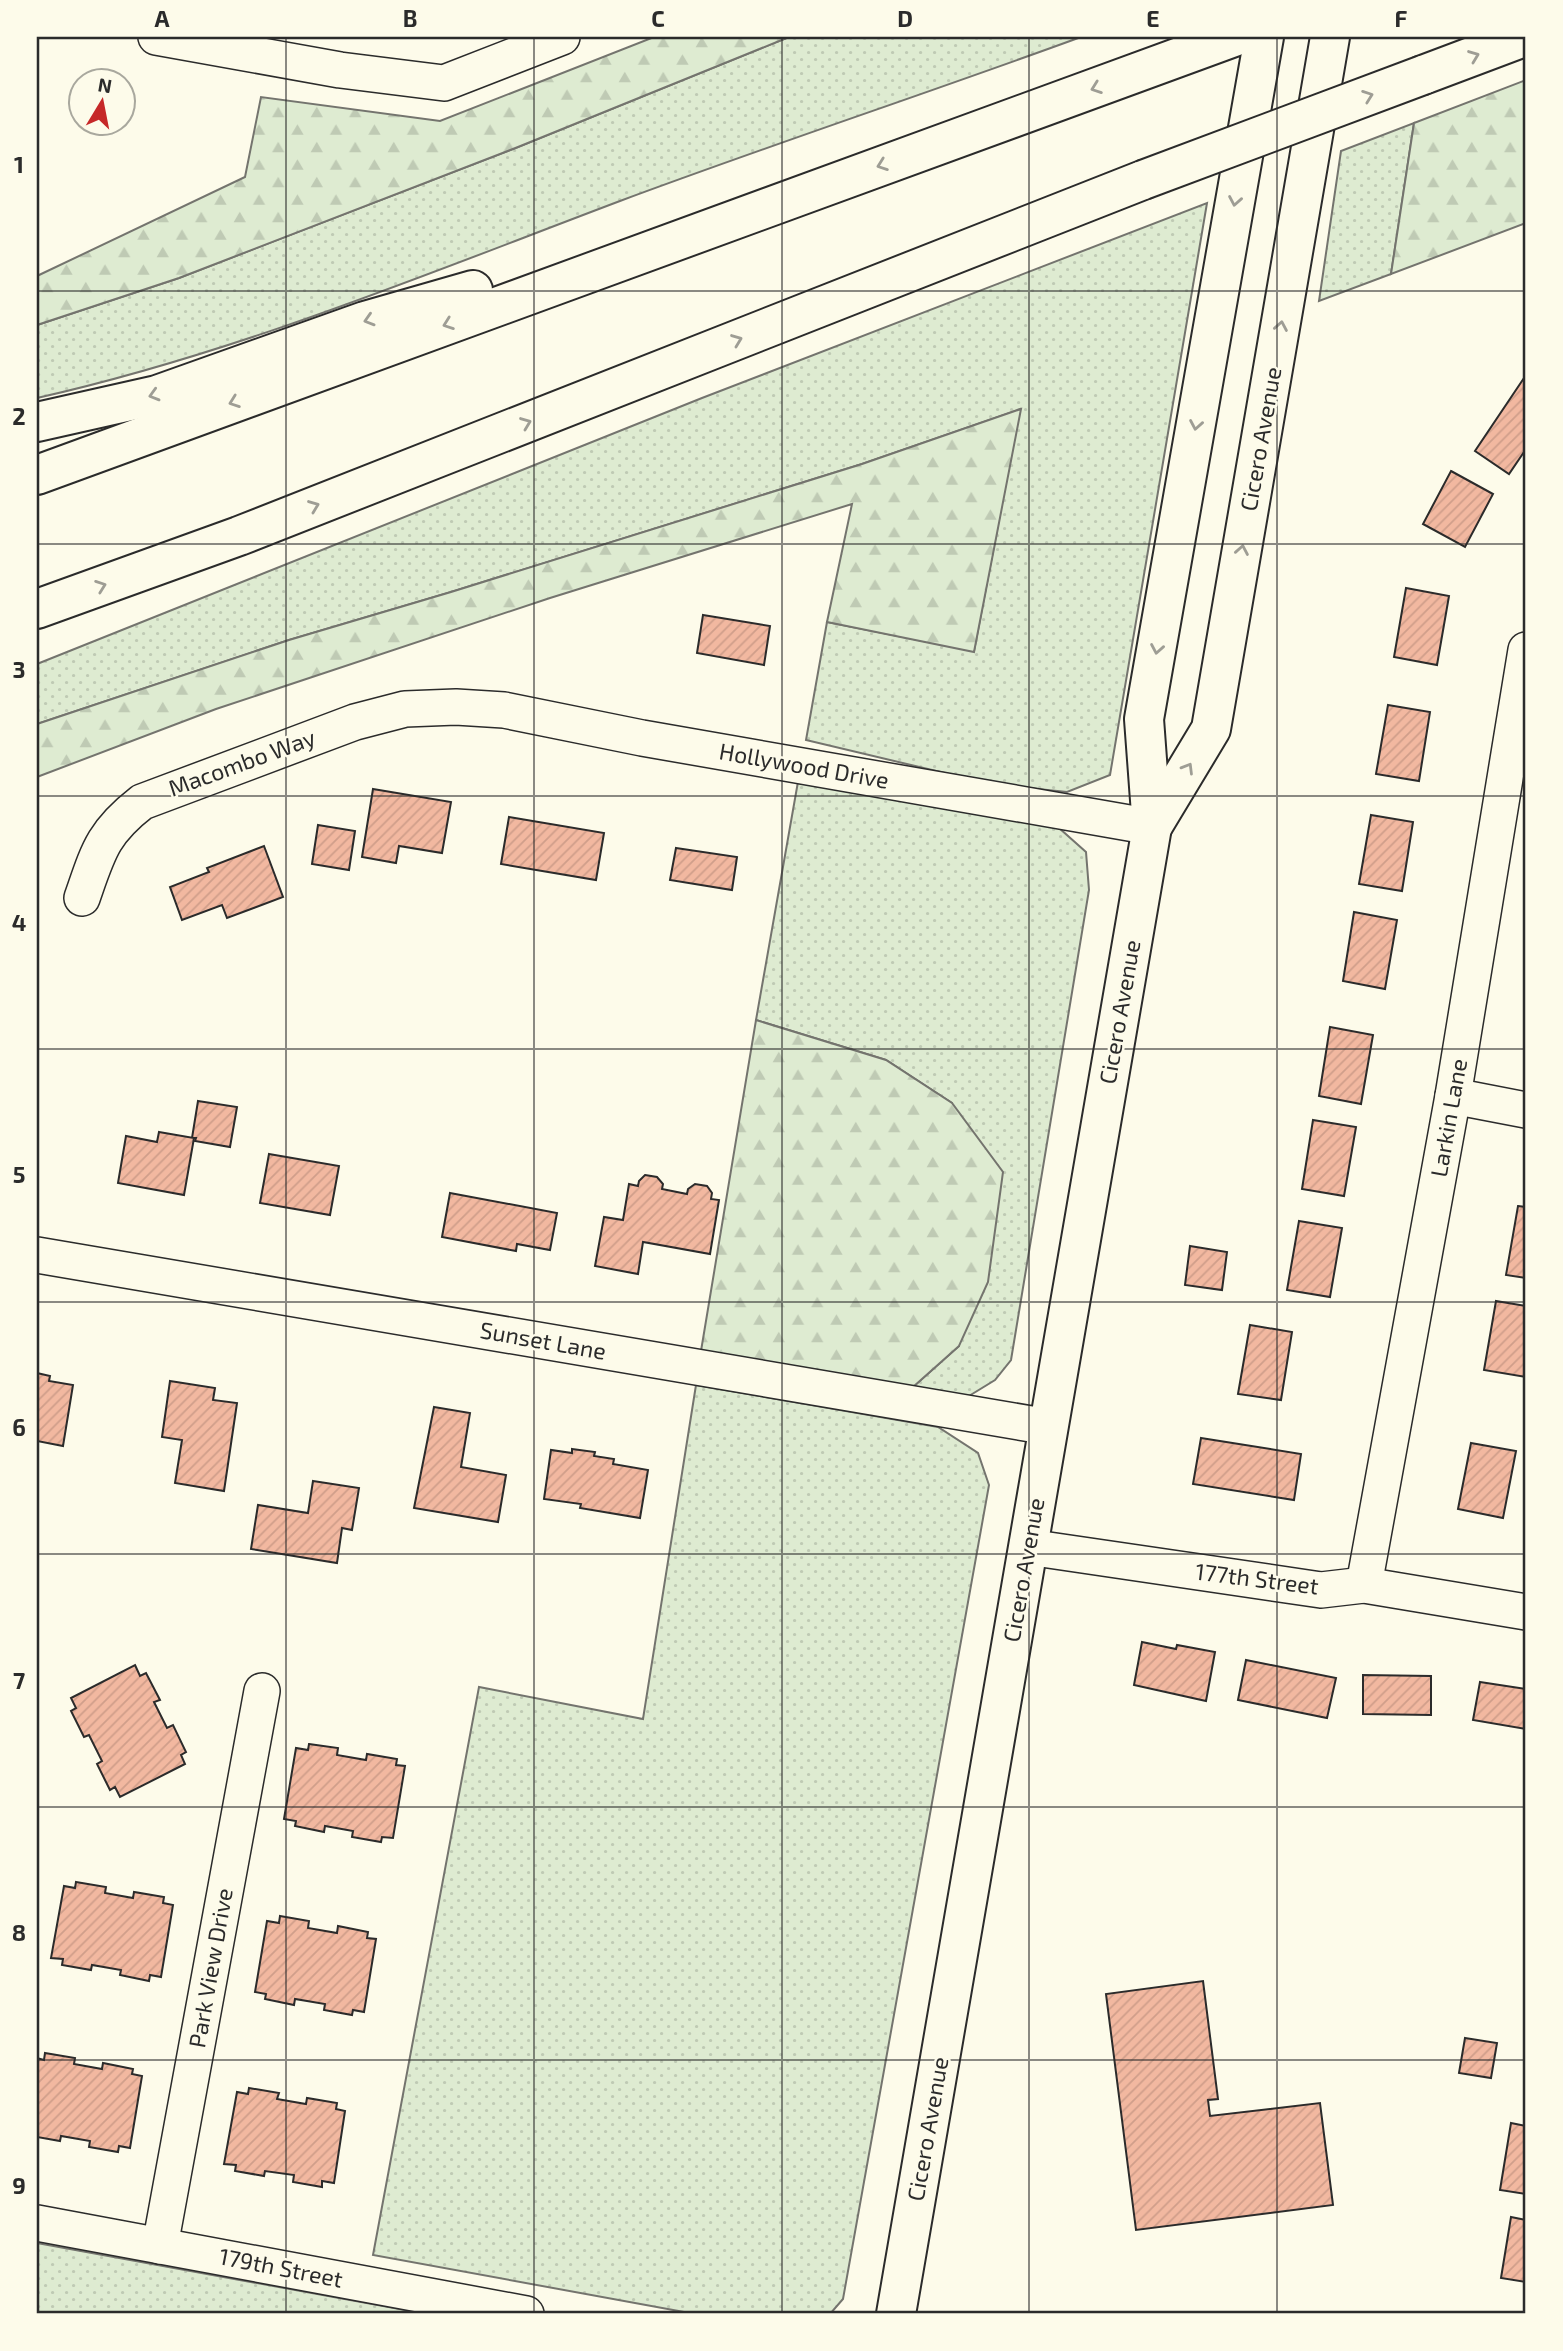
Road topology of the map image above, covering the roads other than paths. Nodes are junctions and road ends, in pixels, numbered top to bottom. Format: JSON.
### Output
{"nodes":[{"id":1,"x":156,"y":37,"type":"edge"},
{"id":2,"x":562,"y":37,"type":"edge"},
{"id":3,"x":1234,"y":37,"type":"edge"},
{"id":4,"x":1264,"y":37,"type":"edge"},
{"id":5,"x":1330,"y":37,"type":"edge"},
{"id":6,"x":1524,"y":37,"type":"edge"},
{"id":7,"x":765,"y":208,"type":"junction"},
{"id":8,"x":37,"y":422,"type":"edge"},
{"id":9,"x":37,"y":475,"type":"edge"},
{"id":10,"x":37,"y":609,"type":"edge"},
{"id":11,"x":1526,"y":650,"type":"edge"},
{"id":12,"x":456,"y":707,"type":"joint"},
{"id":13,"x":1152,"y":827,"type":"junction"},
{"id":14,"x":82,"y":898,"type":"dead end"},
{"id":15,"x":1453,"y":1096,"type":"junction"},
{"id":16,"x":1526,"y":1110,"type":"edge"},
{"id":17,"x":37,"y":1255,"type":"edge"},
{"id":18,"x":1049,"y":1427,"type":"junction"},
{"id":19,"x":1028,"y":1547,"type":"junction"},
{"id":20,"x":1364,"y":1585,"type":"junction"},
{"id":21,"x":1526,"y":1612,"type":"edge"},
{"id":22,"x":262,"y":1691,"type":"dead end"},
{"id":23,"x":37,"y":2223,"type":"edge"},
{"id":24,"x":160,"y":2246,"type":"junction"},
{"id":25,"x":526,"y":2314,"type":"edge"},
{"id":26,"x":896,"y":2314,"type":"edge"}],
"edges":[{"from":1,"to":2,"type":"street"},
{"from":3,"to":7,"type":"main road","one_way":true},
{"from":4,"to":13,"type":"main road","name":"Cicero Avenue","one_way":true},
{"from":13,"to":5,"type":"main road","name":"Cicero Avenue","one_way":true},
{"from":10,"to":6,"type":"main road","one_way":true,"bridge":true},
{"from":7,"to":8,"type":"main road","one_way":true},
{"from":7,"to":9,"type":"main road","one_way":true},
{"from":11,"to":15,"type":"street","name":"Larkin Lane"},
{"from":12,"to":13,"type":"street","name":"Hollywood Drive"},
{"from":12,"to":14,"type":"street","name":"Macombo Way"},
{"from":13,"to":18,"type":"main road","name":"Cicero Avenue"},
{"from":15,"to":16,"type":"street"},
{"from":15,"to":20,"type":"street","name":"Larkin Lane"},
{"from":17,"to":18,"type":"street","name":"Sunset Lane"},
{"from":18,"to":19,"type":"main road","name":"Cicero Avenue"},
{"from":19,"to":20,"type":"street","name":"177th Street"},
{"from":19,"to":26,"type":"main road","name":"Cicero Avenue"},
{"from":20,"to":21,"type":"street","name":"177th Street"},
{"from":22,"to":24,"type":"street","name":"Park View Drive"},
{"from":23,"to":24,"type":"street","name":"179th Street"},
{"from":24,"to":25,"type":"street","name":"179th Street"}]}
